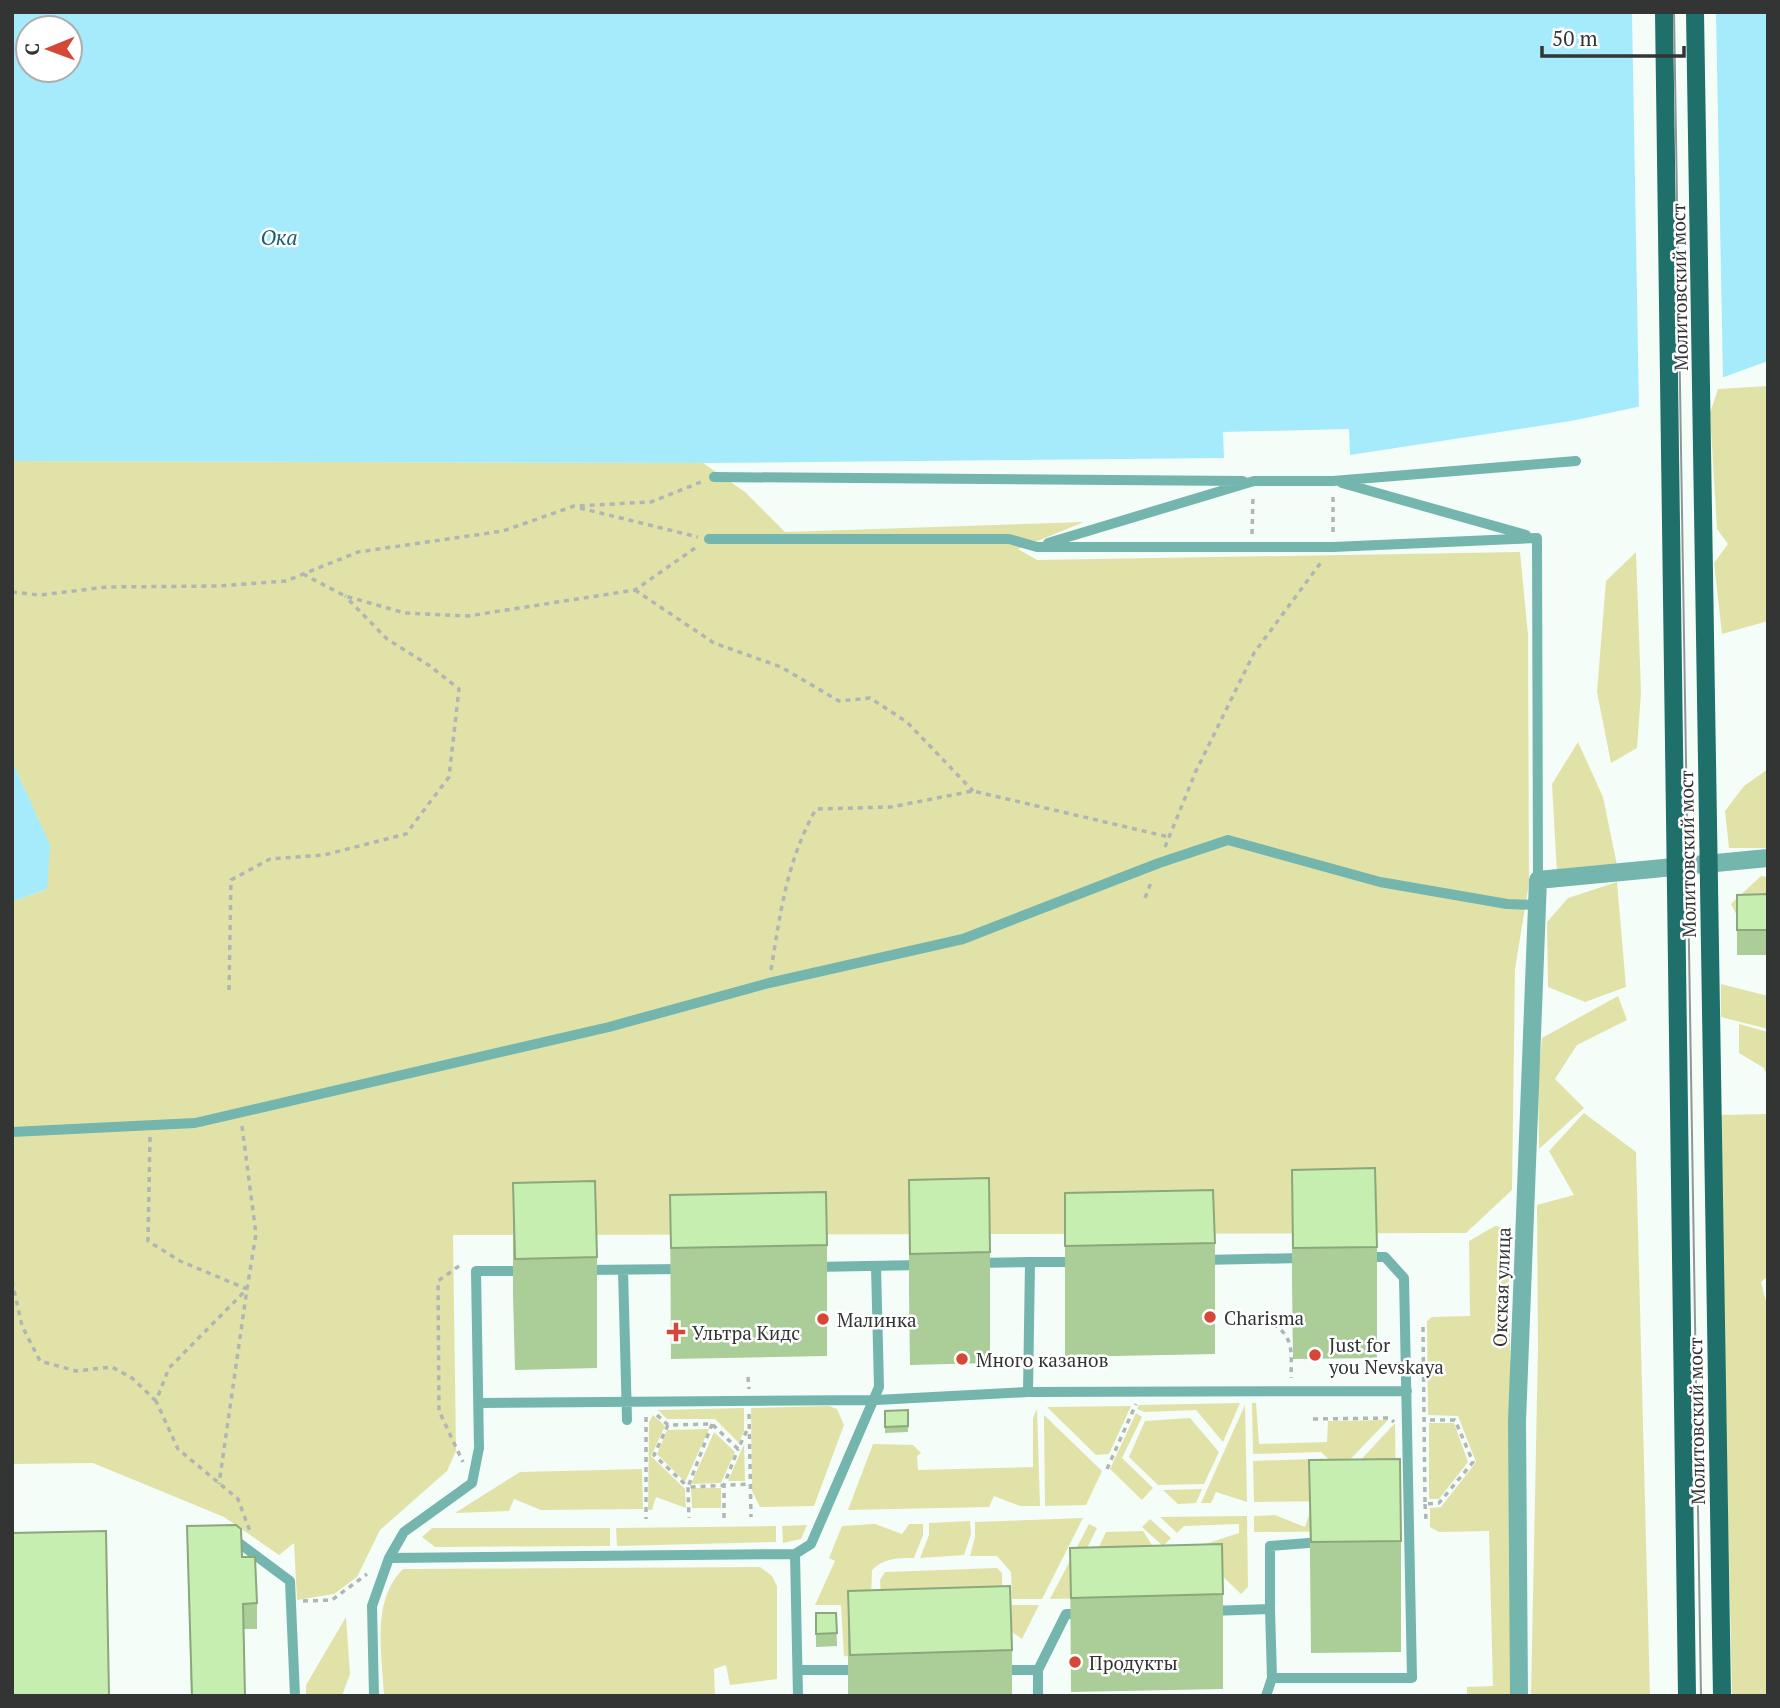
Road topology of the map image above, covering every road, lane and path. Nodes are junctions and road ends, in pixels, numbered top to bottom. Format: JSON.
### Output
{"nodes":[{"id":1,"x":1664,"y":12,"type":"edge"},
{"id":2,"x":1695,"y":12,"type":"edge"},
{"id":3,"x":1576,"y":461,"type":"dead end"},
{"id":4,"x":714,"y":477,"type":"joint"},
{"id":5,"x":1254,"y":481,"type":"junction"},
{"id":6,"x":1333,"y":481,"type":"junction"},
{"id":7,"x":574,"y":506,"type":"junction"},
{"id":8,"x":1537,"y":538,"type":"junction"},
{"id":9,"x":709,"y":539,"type":"junction"},
{"id":10,"x":1037,"y":547,"type":"junction"},
{"id":11,"x":1251,"y":547,"type":"junction"},
{"id":12,"x":1333,"y":547,"type":"junction"},
{"id":13,"x":303,"y":574,"type":"junction"},
{"id":14,"x":635,"y":590,"type":"junction"},
{"id":15,"x":12,"y":592,"type":"edge"},
{"id":16,"x":345,"y":596,"type":"junction"},
{"id":17,"x":973,"y":791,"type":"junction"},
{"id":18,"x":1170,"y":837,"type":"junction"},
{"id":19,"x":1768,"y":858,"type":"edge"},
{"id":20,"x":1159,"y":863,"type":"junction"},
{"id":21,"x":1538,"y":880,"type":"junction"},
{"id":22,"x":1145,"y":898,"type":"dead end"},
{"id":23,"x":1537,"y":905,"type":"junction"},
{"id":24,"x":769,"y":983,"type":"junction"},
{"id":25,"x":229,"y":990,"type":"dead end"},
{"id":26,"x":240,"y":1114,"type":"junction"},
{"id":27,"x":150,"y":1127,"type":"junction"},
{"id":28,"x":12,"y":1132,"type":"edge"},
{"id":29,"x":1358,"y":1257,"type":"edge"},
{"id":30,"x":1317,"y":1258,"type":"edge"},
{"id":31,"x":1194,"y":1260,"type":"edge"},
{"id":32,"x":1030,"y":1262,"type":"junction"},
{"id":33,"x":1084,"y":1262,"type":"edge"},
{"id":34,"x":932,"y":1264,"type":"edge"},
{"id":35,"x":960,"y":1264,"type":"edge"},
{"id":36,"x":876,"y":1265,"type":"junction"},
{"id":37,"x":459,"y":1266,"type":"dead end"},
{"id":38,"x":796,"y":1267,"type":"edge"},
{"id":39,"x":690,"y":1269,"type":"edge"},
{"id":40,"x":570,"y":1270,"type":"edge"},
{"id":41,"x":623,"y":1270,"type":"junction"},
{"id":42,"x":543,"y":1271,"type":"edge"},
{"id":43,"x":12,"y":1282,"type":"edge"},
{"id":44,"x":247,"y":1289,"type":"junction"},
{"id":45,"x":1273,"y":1324,"type":"dead end"},
{"id":46,"x":1423,"y":1327,"type":"dead end"},
{"id":47,"x":748,"y":1377,"type":"dead end"},
{"id":48,"x":1291,"y":1378,"type":"dead end"},
{"id":49,"x":749,"y":1391,"type":"dead end"},
{"id":50,"x":1406,"y":1391,"type":"junction"},
{"id":51,"x":1028,"y":1392,"type":"junction"},
{"id":52,"x":876,"y":1400,"type":"junction"},
{"id":53,"x":156,"y":1401,"type":"junction"},
{"id":54,"x":1138,"y":1401,"type":"dead end"},
{"id":55,"x":627,"y":1402,"type":"junction"},
{"id":56,"x":479,"y":1403,"type":"junction"},
{"id":57,"x":749,"y":1405,"type":"dead end"},
{"id":58,"x":1313,"y":1419,"type":"dead end"},
{"id":59,"x":627,"y":1420,"type":"dead end"},
{"id":60,"x":1393,"y":1420,"type":"dead end"},
{"id":61,"x":1424,"y":1420,"type":"junction"},
{"id":62,"x":712,"y":1424,"type":"junction"},
{"id":63,"x":749,"y":1424,"type":"junction"},
{"id":64,"x":668,"y":1425,"type":"junction"},
{"id":65,"x":738,"y":1449,"type":"junction"},
{"id":66,"x":1107,"y":1469,"type":"dead end"},
{"id":67,"x":472,"y":1483,"type":"junction"},
{"id":68,"x":219,"y":1484,"type":"junction"},
{"id":69,"x":724,"y":1485,"type":"junction"},
{"id":70,"x":750,"y":1485,"type":"junction"},
{"id":71,"x":688,"y":1487,"type":"junction"},
{"id":72,"x":1425,"y":1504,"type":"junction"},
{"id":73,"x":751,"y":1517,"type":"dead end"},
{"id":74,"x":689,"y":1518,"type":"dead end"},
{"id":75,"x":724,"y":1518,"type":"dead end"},
{"id":76,"x":646,"y":1519,"type":"dead end"},
{"id":77,"x":1426,"y":1520,"type":"dead end"},
{"id":78,"x":225,"y":1533,"type":"edge"},
{"id":79,"x":1410,"y":1536,"type":"junction"},
{"id":80,"x":1397,"y":1537,"type":"edge"},
{"id":81,"x":1333,"y":1541,"type":"edge"},
{"id":82,"x":795,"y":1554,"type":"junction"},
{"id":83,"x":389,"y":1558,"type":"junction"},
{"id":84,"x":260,"y":1559,"type":"junction"},
{"id":85,"x":291,"y":1602,"type":"junction"},
{"id":86,"x":1270,"y":1609,"type":"junction"},
{"id":87,"x":1200,"y":1611,"type":"edge"},
{"id":88,"x":1091,"y":1614,"type":"edge"},
{"id":89,"x":798,"y":1670,"type":"junction"},
{"id":90,"x":878,"y":1670,"type":"edge"},
{"id":91,"x":984,"y":1670,"type":"edge"},
{"id":92,"x":1038,"y":1670,"type":"junction"},
{"id":93,"x":1272,"y":1678,"type":"junction"},
{"id":94,"x":295,"y":1696,"type":"edge"},
{"id":95,"x":374,"y":1696,"type":"edge"},
{"id":96,"x":798,"y":1696,"type":"edge"},
{"id":97,"x":1038,"y":1696,"type":"edge"},
{"id":98,"x":1266,"y":1696,"type":"edge"},
{"id":99,"x":1519,"y":1696,"type":"edge"},
{"id":100,"x":1687,"y":1696,"type":"edge"},
{"id":101,"x":1722,"y":1696,"type":"edge"}],
"edges":[{"from":1,"to":100,"type":"main road","name":"Молитовский мост"},
{"from":2,"to":101,"type":"main road","name":"Молитовский мост"},
{"from":3,"to":6,"type":"lane"},
{"from":4,"to":5,"type":"lane"},
{"from":4,"to":7,"type":"path"},
{"from":5,"to":6,"type":"lane"},
{"from":5,"to":10,"type":"lane"},
{"from":5,"to":11,"type":"path"},
{"from":6,"to":8,"type":"lane"},
{"from":6,"to":12,"type":"path"},
{"from":7,"to":9,"type":"path"},
{"from":7,"to":13,"type":"path"},
{"from":8,"to":12,"type":"lane"},
{"from":8,"to":21,"type":"lane"},
{"from":9,"to":10,"type":"lane"},
{"from":9,"to":14,"type":"path"},
{"from":10,"to":11,"type":"lane"},
{"from":11,"to":12,"type":"lane"},
{"from":12,"to":18,"type":"path"},
{"from":13,"to":15,"type":"path"},
{"from":13,"to":16,"type":"path"},
{"from":14,"to":16,"type":"path"},
{"from":14,"to":17,"type":"path"},
{"from":16,"to":25,"type":"path"},
{"from":17,"to":18,"type":"path"},
{"from":17,"to":24,"type":"path"},
{"from":18,"to":20,"type":"path"},
{"from":19,"to":21,"type":"street"},
{"from":20,"to":22,"type":"path"},
{"from":20,"to":23,"type":"lane"},
{"from":20,"to":24,"type":"lane"},
{"from":21,"to":23,"type":"street","name":"Окская улица"},
{"from":23,"to":99,"type":"street","name":"Окская улица"},
{"from":24,"to":26,"type":"lane"},
{"from":26,"to":27,"type":"lane"},
{"from":26,"to":44,"type":"path"},
{"from":27,"to":28,"type":"lane"},
{"from":27,"to":44,"type":"path"},
{"from":29,"to":50,"type":"lane"},
{"from":30,"to":31,"type":"lane"},
{"from":32,"to":33,"type":"lane"},
{"from":32,"to":35,"type":"lane"},
{"from":32,"to":51,"type":"lane"},
{"from":34,"to":36,"type":"lane"},
{"from":36,"to":38,"type":"lane"},
{"from":36,"to":52,"type":"lane"},
{"from":37,"to":67,"type":"path"},
{"from":39,"to":41,"type":"lane"},
{"from":40,"to":41,"type":"lane"},
{"from":41,"to":55,"type":"lane"},
{"from":42,"to":56,"type":"lane"},
{"from":43,"to":53,"type":"path"},
{"from":44,"to":53,"type":"path"},
{"from":44,"to":68,"type":"path"},
{"from":45,"to":48,"type":"path"},
{"from":46,"to":61,"type":"path"},
{"from":47,"to":49,"type":"path"},
{"from":50,"to":51,"type":"lane"},
{"from":50,"to":79,"type":"lane"},
{"from":51,"to":52,"type":"lane"},
{"from":52,"to":55,"type":"lane"},
{"from":52,"to":82,"type":"lane"},
{"from":53,"to":68,"type":"path"},
{"from":54,"to":66,"type":"path"},
{"from":55,"to":56,"type":"lane"},
{"from":55,"to":59,"type":"lane"},
{"from":56,"to":67,"type":"lane"},
{"from":57,"to":63,"type":"path"},
{"from":58,"to":60,"type":"path"},
{"from":61,"to":72,"type":"path"},
{"from":61,"to":72,"type":"path"},
{"from":62,"to":64,"type":"path"},
{"from":62,"to":65,"type":"path"},
{"from":62,"to":71,"type":"path"},
{"from":63,"to":65,"type":"path"},
{"from":63,"to":70,"type":"path"},
{"from":64,"to":71,"type":"path"},
{"from":64,"to":76,"type":"path"},
{"from":65,"to":69,"type":"path"},
{"from":67,"to":83,"type":"lane"},
{"from":68,"to":84,"type":"path"},
{"from":69,"to":70,"type":"path"},
{"from":69,"to":71,"type":"path"},
{"from":69,"to":75,"type":"path"},
{"from":70,"to":73,"type":"path"},
{"from":71,"to":74,"type":"path"},
{"from":72,"to":77,"type":"path"},
{"from":78,"to":84,"type":"lane"},
{"from":79,"to":80,"type":"lane"},
{"from":79,"to":93,"type":"lane"},
{"from":81,"to":86,"type":"lane"},
{"from":82,"to":83,"type":"lane"},
{"from":82,"to":89,"type":"lane"},
{"from":83,"to":85,"type":"path"},
{"from":83,"to":95,"type":"lane"},
{"from":84,"to":85,"type":"lane"},
{"from":85,"to":94,"type":"lane"},
{"from":86,"to":87,"type":"lane"},
{"from":86,"to":93,"type":"lane"},
{"from":88,"to":92,"type":"lane"},
{"from":89,"to":90,"type":"lane"},
{"from":89,"to":96,"type":"lane"},
{"from":91,"to":92,"type":"lane"},
{"from":92,"to":97,"type":"lane"},
{"from":93,"to":98,"type":"lane"}]}
